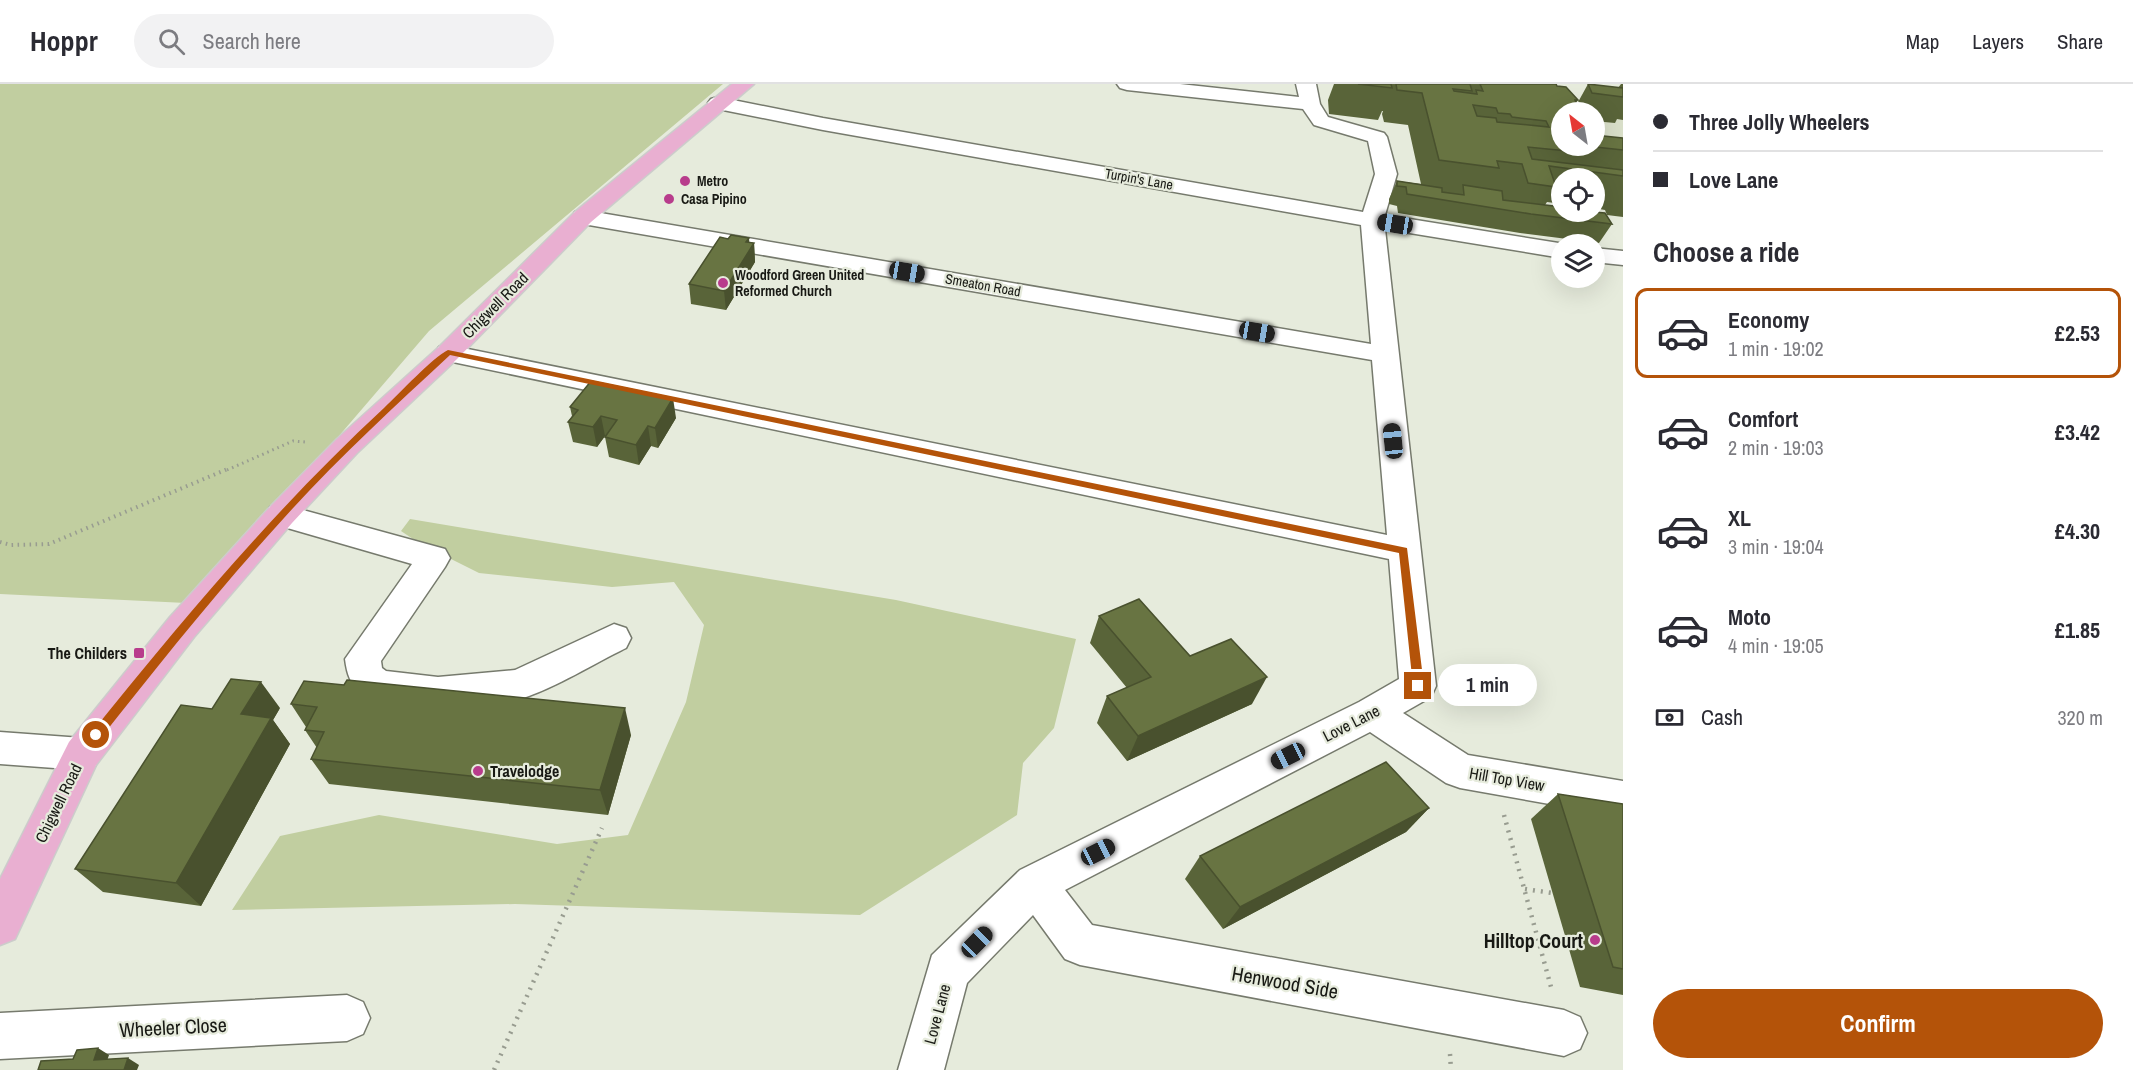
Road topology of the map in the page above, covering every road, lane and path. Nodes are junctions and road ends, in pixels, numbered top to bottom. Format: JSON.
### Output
{"nodes":[{"id":1,"x":744,"y":84,"type":"edge"},
{"id":2,"x":1127,"y":84,"type":"edge"},
{"id":3,"x":1308,"y":94,"type":"edge"},
{"id":4,"x":718,"y":103,"type":"junction"},
{"id":5,"x":583,"y":217,"type":"junction"},
{"id":6,"x":1372,"y":220,"type":"junction"},
{"id":7,"x":1551,"y":249,"type":"edge"},
{"id":8,"x":1605,"y":256,"type":"edge"},
{"id":9,"x":1623,"y":258,"type":"edge"},
{"id":10,"x":448,"y":353,"type":"junction"},
{"id":11,"x":1384,"y":354,"type":"junction"},
{"id":12,"x":347,"y":446,"type":"junction"},
{"id":13,"x":281,"y":515,"type":"junction"},
{"id":14,"x":0,"y":542,"type":"edge"},
{"id":15,"x":1403,"y":550,"type":"junction"},
{"id":16,"x":614,"y":638,"type":"dead end"},
{"id":17,"x":1372,"y":713,"type":"junction"},
{"id":18,"x":0,"y":748,"type":"edge"},
{"id":19,"x":82,"y":754,"type":"junction"},
{"id":20,"x":1494,"y":777,"type":"junction"},
{"id":21,"x":1623,"y":800,"type":"edge"},
{"id":22,"x":602,"y":828,"type":"dead end"},
{"id":23,"x":1035,"y":884,"type":"junction"},
{"id":24,"x":1525,"y":890,"type":"junction"},
{"id":25,"x":1552,"y":893,"type":"dead end"},
{"id":26,"x":0,"y":924,"type":"edge"},
{"id":27,"x":346,"y":1018,"type":"dead end"},
{"id":28,"x":1564,"y":1034,"type":"joint"},
{"id":29,"x":0,"y":1036,"type":"edge"},
{"id":30,"x":494,"y":1070,"type":"edge"},
{"id":31,"x":921,"y":1070,"type":"edge"}],
"edges":[{"from":1,"to":4,"type":"main road","name":"Chigwell Road"},
{"from":2,"to":3,"type":"street"},
{"from":3,"to":6,"type":"street"},
{"from":4,"to":5,"type":"main road","name":"Chigwell Road"},
{"from":4,"to":6,"type":"street","name":"Turpin's Lane"},
{"from":5,"to":10,"type":"main road","name":"Chigwell Road"},
{"from":5,"to":11,"type":"street","name":"Smeaton Road"},
{"from":6,"to":7,"type":"street","name":"Turpin's Lane"},
{"from":6,"to":11,"type":"street","name":"Love Lane"},
{"from":8,"to":9,"type":"street"},
{"from":10,"to":12,"type":"main road","name":"Chigwell Road"},
{"from":10,"to":15,"type":"street"},
{"from":11,"to":15,"type":"street","name":"Love Lane"},
{"from":12,"to":13,"type":"main road","name":"Chigwell Road"},
{"from":12,"to":14,"type":"path"},
{"from":13,"to":16,"type":"street"},
{"from":13,"to":19,"type":"main road","name":"Chigwell Road"},
{"from":15,"to":17,"type":"street","name":"Love Lane"},
{"from":17,"to":20,"type":"street","name":"Hill Top View"},
{"from":17,"to":23,"type":"street","name":"Love Lane"},
{"from":18,"to":19,"type":"street"},
{"from":19,"to":26,"type":"main road","name":"Chigwell Road"},
{"from":20,"to":21,"type":"street","name":"Hill Top View"},
{"from":20,"to":24,"type":"path"},
{"from":22,"to":30,"type":"path"},
{"from":23,"to":28,"type":"street","name":"Henwood Side"},
{"from":23,"to":31,"type":"street","name":"Love Lane"},
{"from":24,"to":25,"type":"path"},
{"from":24,"to":28,"type":"path"},
{"from":27,"to":29,"type":"street","name":"Wheeler Close"}]}
